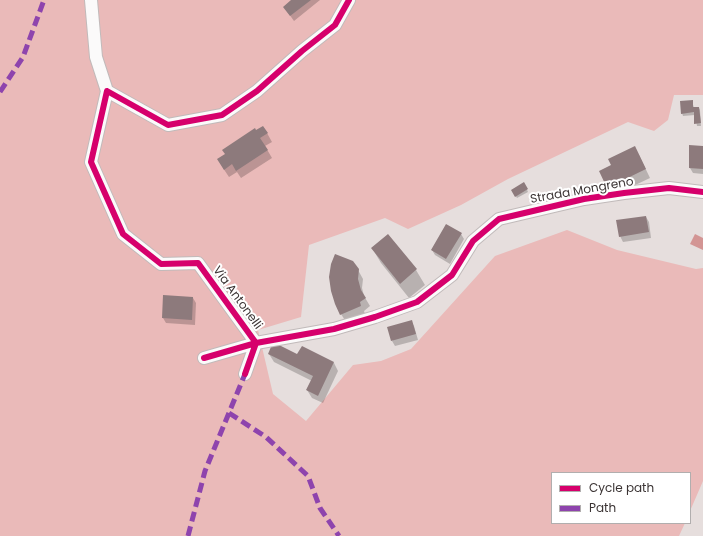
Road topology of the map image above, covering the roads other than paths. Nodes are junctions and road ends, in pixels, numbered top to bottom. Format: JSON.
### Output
{"nodes":[{"id":1,"x":91,"y":0,"type":"edge"},
{"id":2,"x":349,"y":0,"type":"edge"},
{"id":3,"x":107,"y":91,"type":"junction"},
{"id":4,"x":703,"y":192,"type":"edge"},
{"id":5,"x":473,"y":241,"type":"joint"},
{"id":6,"x":256,"y":343,"type":"junction"},
{"id":7,"x":204,"y":358,"type":"dead end"},
{"id":8,"x":245,"y":374,"type":"dead end"}],
"edges":[{"from":1,"to":3,"type":"street"},
{"from":2,"to":3,"type":"street"},
{"from":3,"to":6,"type":"street","name":"Via Antonelli"},
{"from":4,"to":5,"type":"street","name":"Strada Mongreno"},
{"from":5,"to":6,"type":"street","name":"Via Antonelli"},
{"from":6,"to":7,"type":"street"},
{"from":6,"to":8,"type":"street","name":"Via Antonelli"}]}
